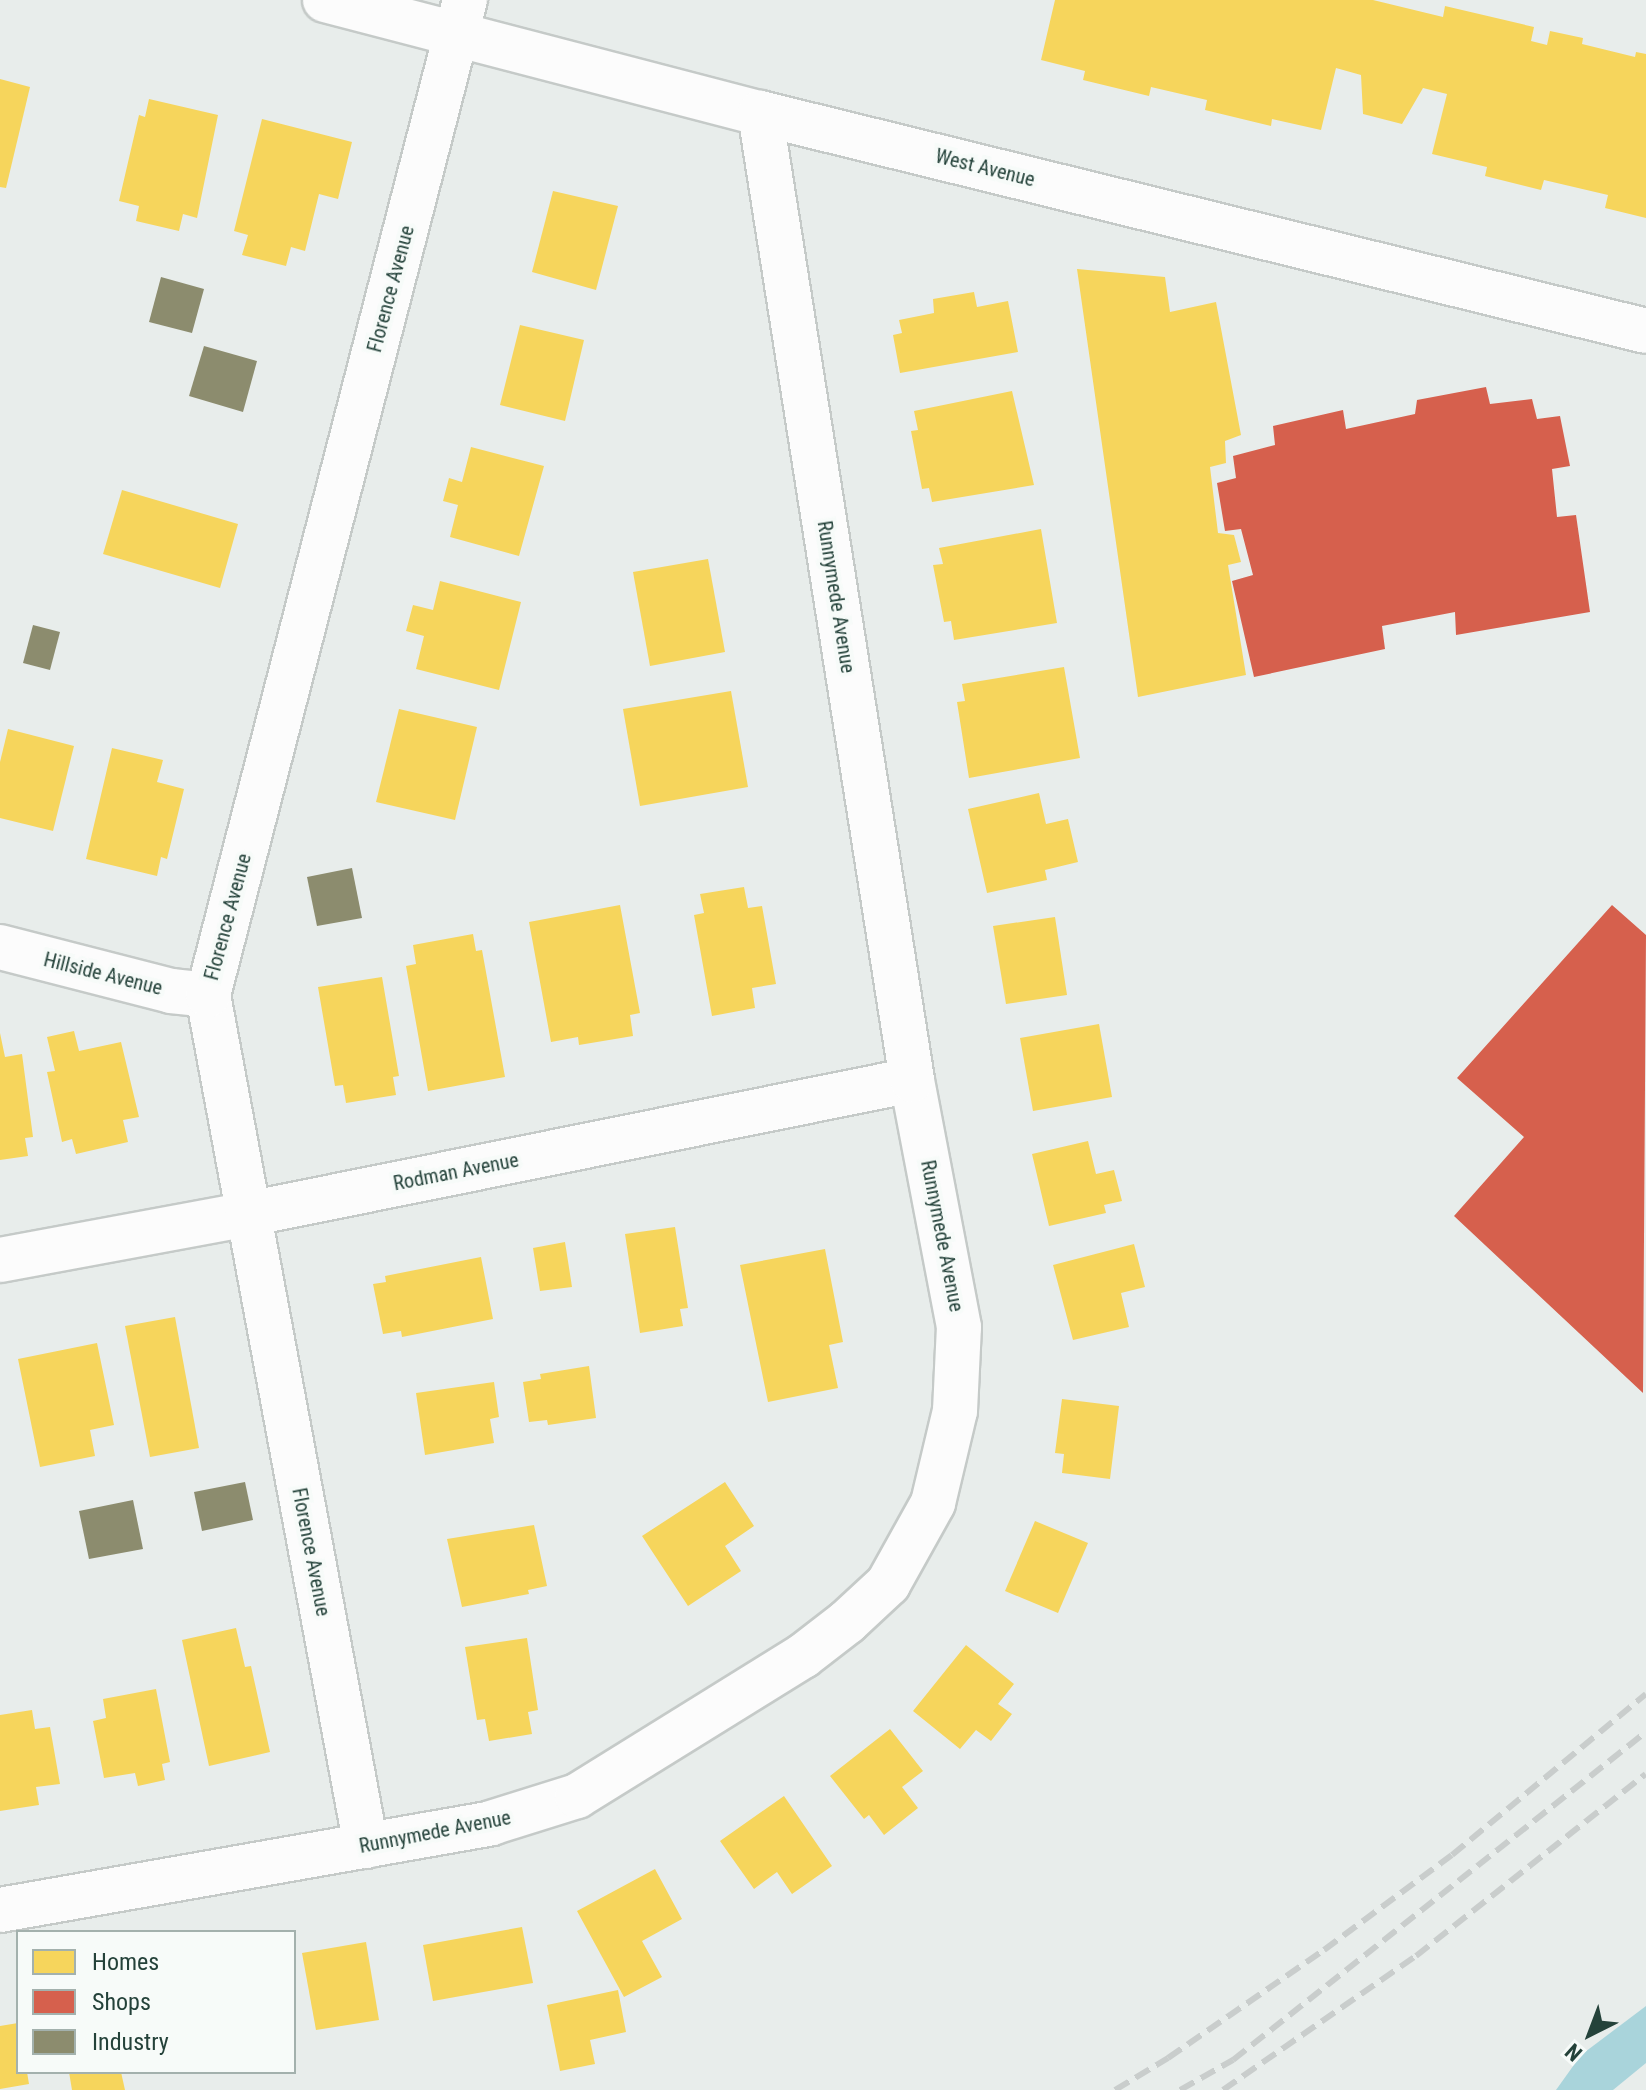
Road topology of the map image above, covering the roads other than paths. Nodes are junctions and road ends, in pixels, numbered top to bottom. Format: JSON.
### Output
{"nodes":[{"id":1,"x":325,"y":0,"type":"edge"},
{"id":2,"x":461,"y":17,"type":"edge"},
{"id":3,"x":760,"y":113,"type":"junction"},
{"id":4,"x":1646,"y":331,"type":"edge"},
{"id":5,"x":0,"y":947,"type":"edge"},
{"id":6,"x":208,"y":995,"type":"junction"},
{"id":7,"x":912,"y":1080,"type":"junction"},
{"id":8,"x":248,"y":1214,"type":"junction"},
{"id":9,"x":0,"y":1260,"type":"edge"},
{"id":10,"x":366,"y":1846,"type":"junction"},
{"id":11,"x":0,"y":1910,"type":"edge"}],
"edges":[{"from":1,"to":2,"type":"street","name":"West Avenue"},
{"from":2,"to":3,"type":"street","name":"West Avenue"},
{"from":2,"to":6,"type":"street","name":"Florence Avenue"},
{"from":3,"to":4,"type":"street","name":"West Avenue"},
{"from":3,"to":7,"type":"street","name":"Runnymede Avenue"},
{"from":5,"to":6,"type":"street","name":"Hillside Avenue"},
{"from":6,"to":8,"type":"street","name":"Florence Avenue"},
{"from":7,"to":8,"type":"street","name":"Rodman Avenue"},
{"from":7,"to":10,"type":"street","name":"Runnymede Avenue"},
{"from":8,"to":9,"type":"street","name":"Rodman Avenue"},
{"from":8,"to":10,"type":"street","name":"Florence Avenue"},
{"from":10,"to":11,"type":"street","name":"Runnymede Avenue"}]}
